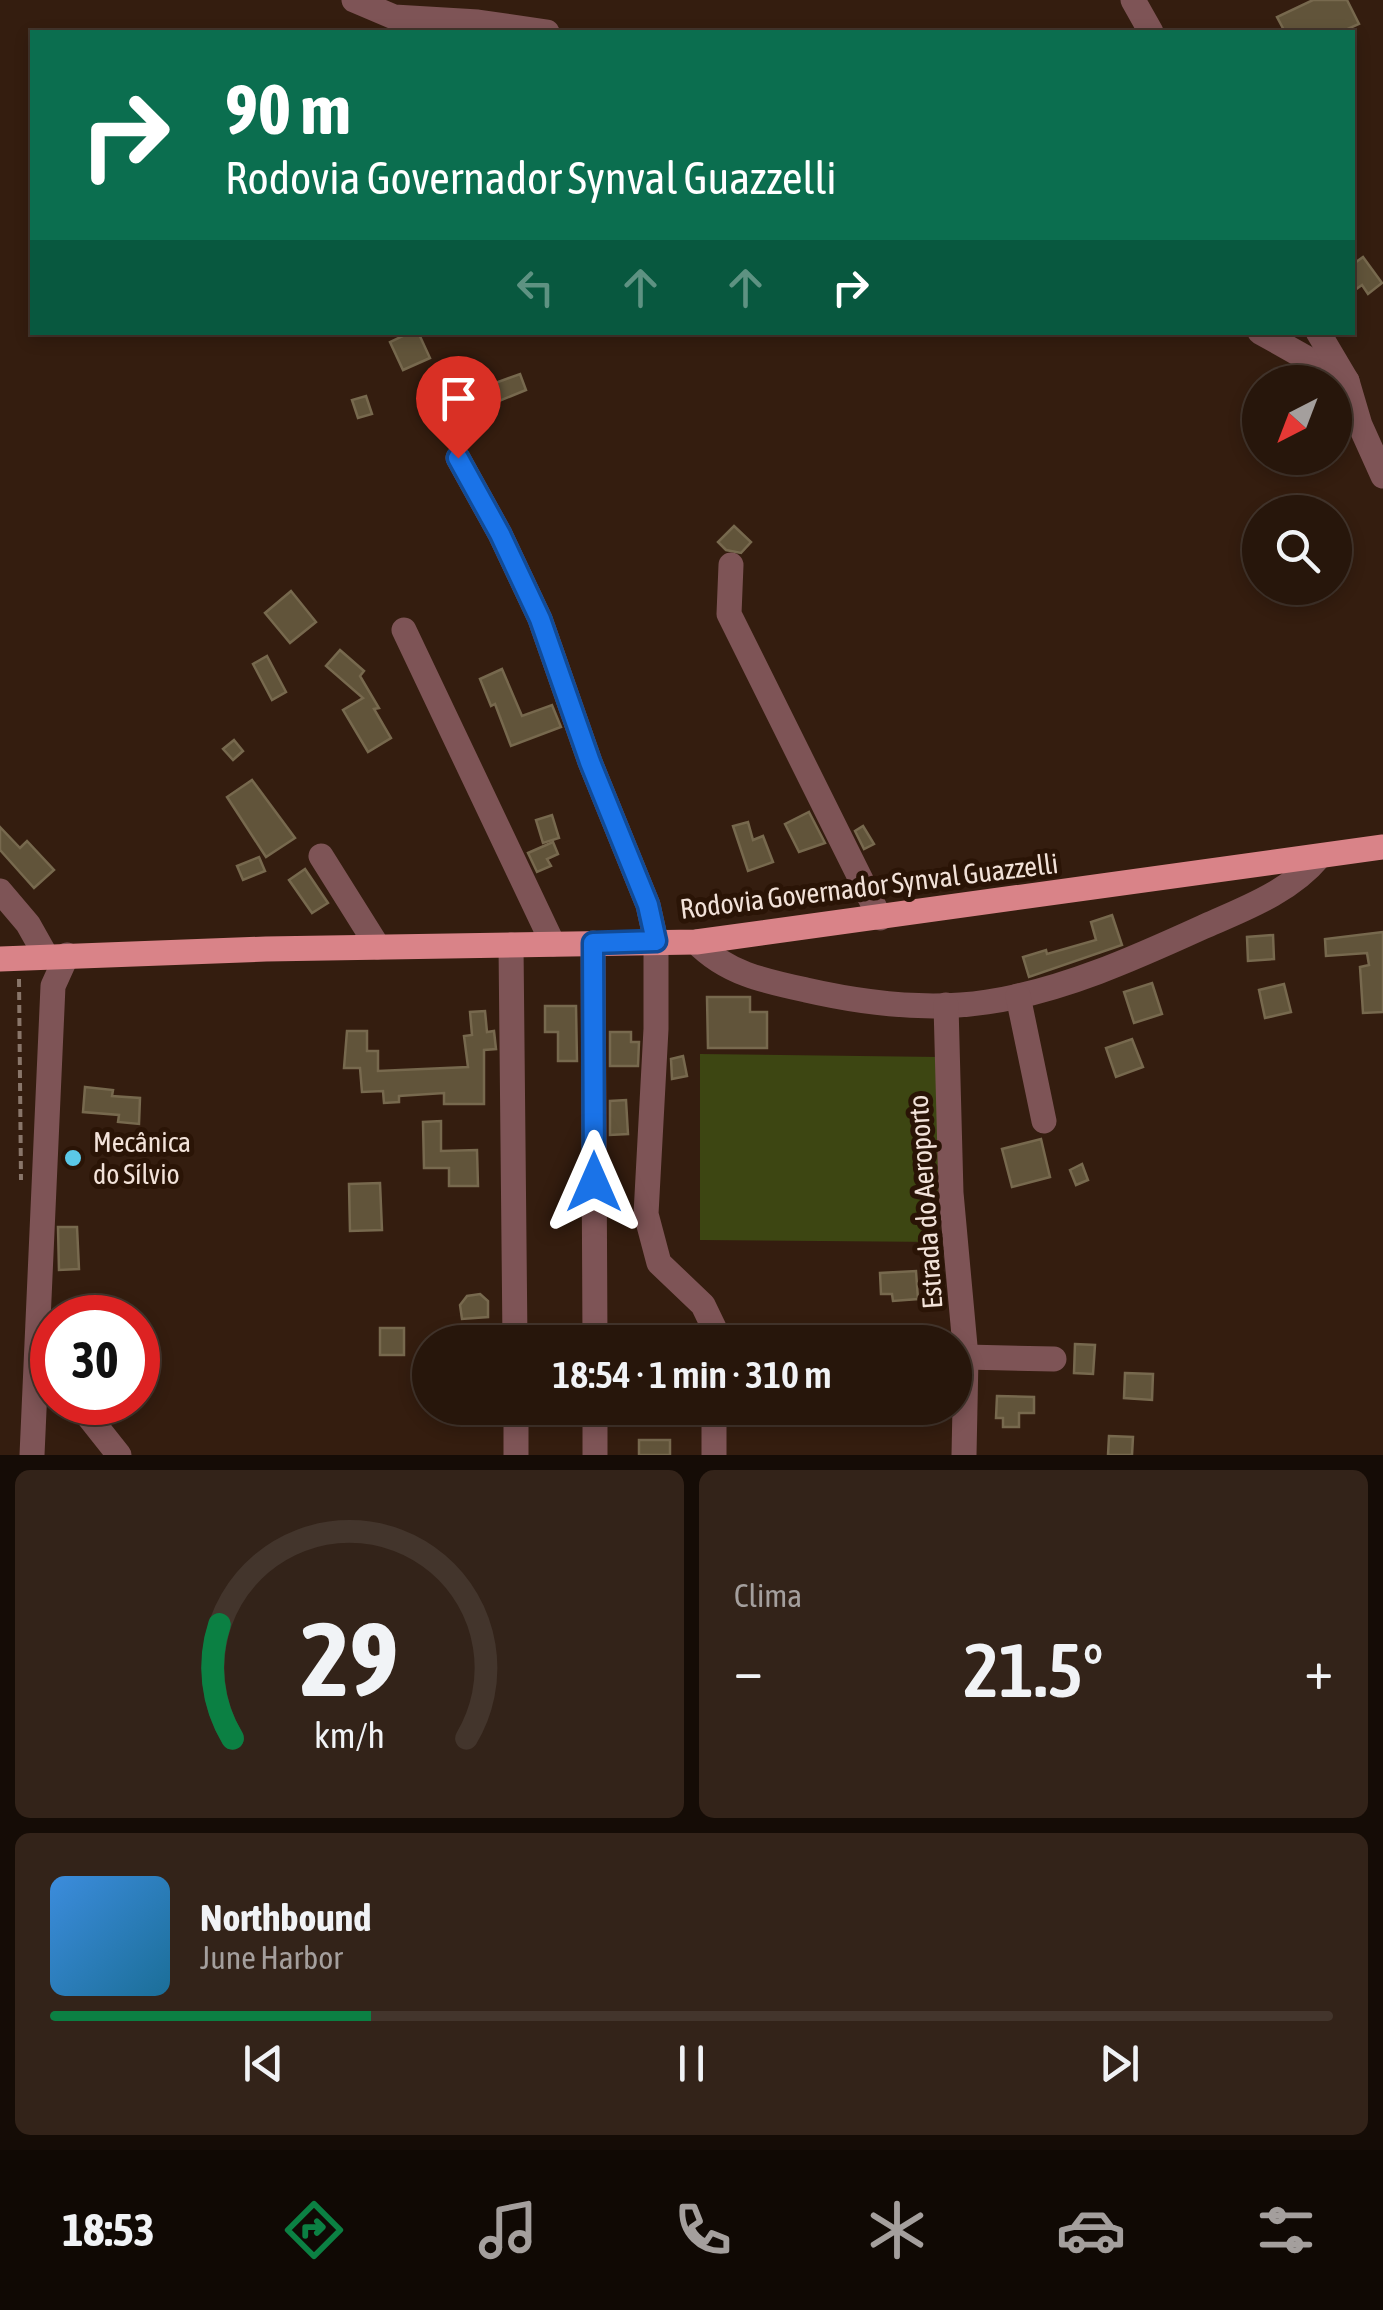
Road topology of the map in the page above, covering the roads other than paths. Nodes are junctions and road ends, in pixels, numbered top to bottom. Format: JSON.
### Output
{"nodes":[{"id":1,"x":354,"y":0,"type":"edge"},
{"id":2,"x":1134,"y":0,"type":"edge"},
{"id":3,"x":533,"y":30,"type":"edge"},
{"id":4,"x":1149,"y":30,"type":"edge"},
{"id":5,"x":1265,"y":335,"type":"edge"},
{"id":6,"x":1320,"y":335,"type":"edge"},
{"id":7,"x":1319,"y":365,"type":"edge"},
{"id":8,"x":1338,"y":365,"type":"edge"},
{"id":9,"x":1352,"y":398,"type":"edge"},
{"id":10,"x":458,"y":458,"type":"dead end"},
{"id":11,"x":1383,"y":476,"type":"edge"},
{"id":12,"x":731,"y":565,"type":"dead end"},
{"id":13,"x":404,"y":630,"type":"dead end"},
{"id":14,"x":1383,"y":847,"type":"edge"},
{"id":15,"x":321,"y":856,"type":"dead end"},
{"id":16,"x":1319,"y":857,"type":"junction"},
{"id":17,"x":0,"y":891,"type":"edge"},
{"id":18,"x":880,"y":918,"type":"junction"},
{"id":19,"x":656,"y":941,"type":"junction"},
{"id":20,"x":696,"y":942,"type":"junction"},
{"id":21,"x":593,"y":943,"type":"junction"},
{"id":22,"x":553,"y":944,"type":"junction"},
{"id":23,"x":511,"y":945,"type":"junction"},
{"id":24,"x":378,"y":947,"type":"junction"},
{"id":25,"x":56,"y":956,"type":"junction"},
{"id":26,"x":9,"y":959,"type":"edge"},
{"id":27,"x":1018,"y":996,"type":"junction"},
{"id":28,"x":946,"y":1005,"type":"junction"},
{"id":29,"x":1044,"y":1121,"type":"dead end"},
{"id":30,"x":47,"y":1295,"type":"edge"},
{"id":31,"x":515,"y":1325,"type":"edge"},
{"id":32,"x":595,"y":1325,"type":"edge"},
{"id":33,"x":713,"y":1325,"type":"edge"},
{"id":34,"x":963,"y":1325,"type":"edge"},
{"id":35,"x":972,"y":1357,"type":"edge"},
{"id":36,"x":1054,"y":1359,"type":"dead end"},
{"id":37,"x":36,"y":1425,"type":"edge"},
{"id":38,"x":95,"y":1425,"type":"edge"},
{"id":39,"x":516,"y":1425,"type":"edge"},
{"id":40,"x":595,"y":1425,"type":"edge"},
{"id":41,"x":714,"y":1425,"type":"edge"},
{"id":42,"x":965,"y":1425,"type":"edge"},
{"id":43,"x":32,"y":1455,"type":"edge"},
{"id":44,"x":119,"y":1455,"type":"edge"},
{"id":45,"x":516,"y":1455,"type":"edge"},
{"id":46,"x":595,"y":1455,"type":"edge"},
{"id":47,"x":714,"y":1455,"type":"edge"},
{"id":48,"x":964,"y":1455,"type":"edge"}],
"edges":[{"from":1,"to":3,"type":"street"},
{"from":2,"to":4,"type":"street"},
{"from":5,"to":7,"type":"street"},
{"from":6,"to":8,"type":"street"},
{"from":9,"to":11,"type":"street"},
{"from":10,"to":19,"type":"street"},
{"from":12,"to":18,"type":"street"},
{"from":13,"to":22,"type":"street"},
{"from":14,"to":16,"type":"main road","name":"Rodovia Governador Synval Guazzelli"},
{"from":15,"to":24,"type":"street"},
{"from":16,"to":18,"type":"main road","name":"Rodovia Governador Synval Guazzelli"},
{"from":16,"to":27,"type":"street"},
{"from":17,"to":25,"type":"street"},
{"from":18,"to":20,"type":"main road","name":"Rodovia Governador Synval Guazzelli"},
{"from":19,"to":20,"type":"main road","name":"Rodovia Governador Synval Guazzelli"},
{"from":19,"to":21,"type":"main road","name":"Rodovia Governador Synval Guazzelli"},
{"from":19,"to":33,"type":"street"},
{"from":20,"to":28,"type":"street"},
{"from":21,"to":22,"type":"main road","name":"Rodovia Governador Synval Guazzelli"},
{"from":21,"to":32,"type":"street"},
{"from":22,"to":23,"type":"main road","name":"Rodovia Governador Synval Guazzelli"},
{"from":23,"to":24,"type":"main road","name":"Rodovia Governador Synval Guazzelli"},
{"from":23,"to":31,"type":"street"},
{"from":24,"to":25,"type":"main road","name":"Rodovia Governador Synval Guazzelli"},
{"from":25,"to":26,"type":"main road","name":"Rodovia Governador Synval Guazzelli"},
{"from":25,"to":30,"type":"street"},
{"from":27,"to":28,"type":"street"},
{"from":27,"to":29,"type":"street"},
{"from":28,"to":34,"type":"street","name":"Estrada do Aeroporto"},
{"from":35,"to":36,"type":"street"},
{"from":37,"to":43,"type":"street"},
{"from":38,"to":44,"type":"street"},
{"from":39,"to":45,"type":"street"},
{"from":40,"to":46,"type":"street"},
{"from":41,"to":47,"type":"street"},
{"from":42,"to":48,"type":"street","name":"Estrada do Aeroporto"}]}
